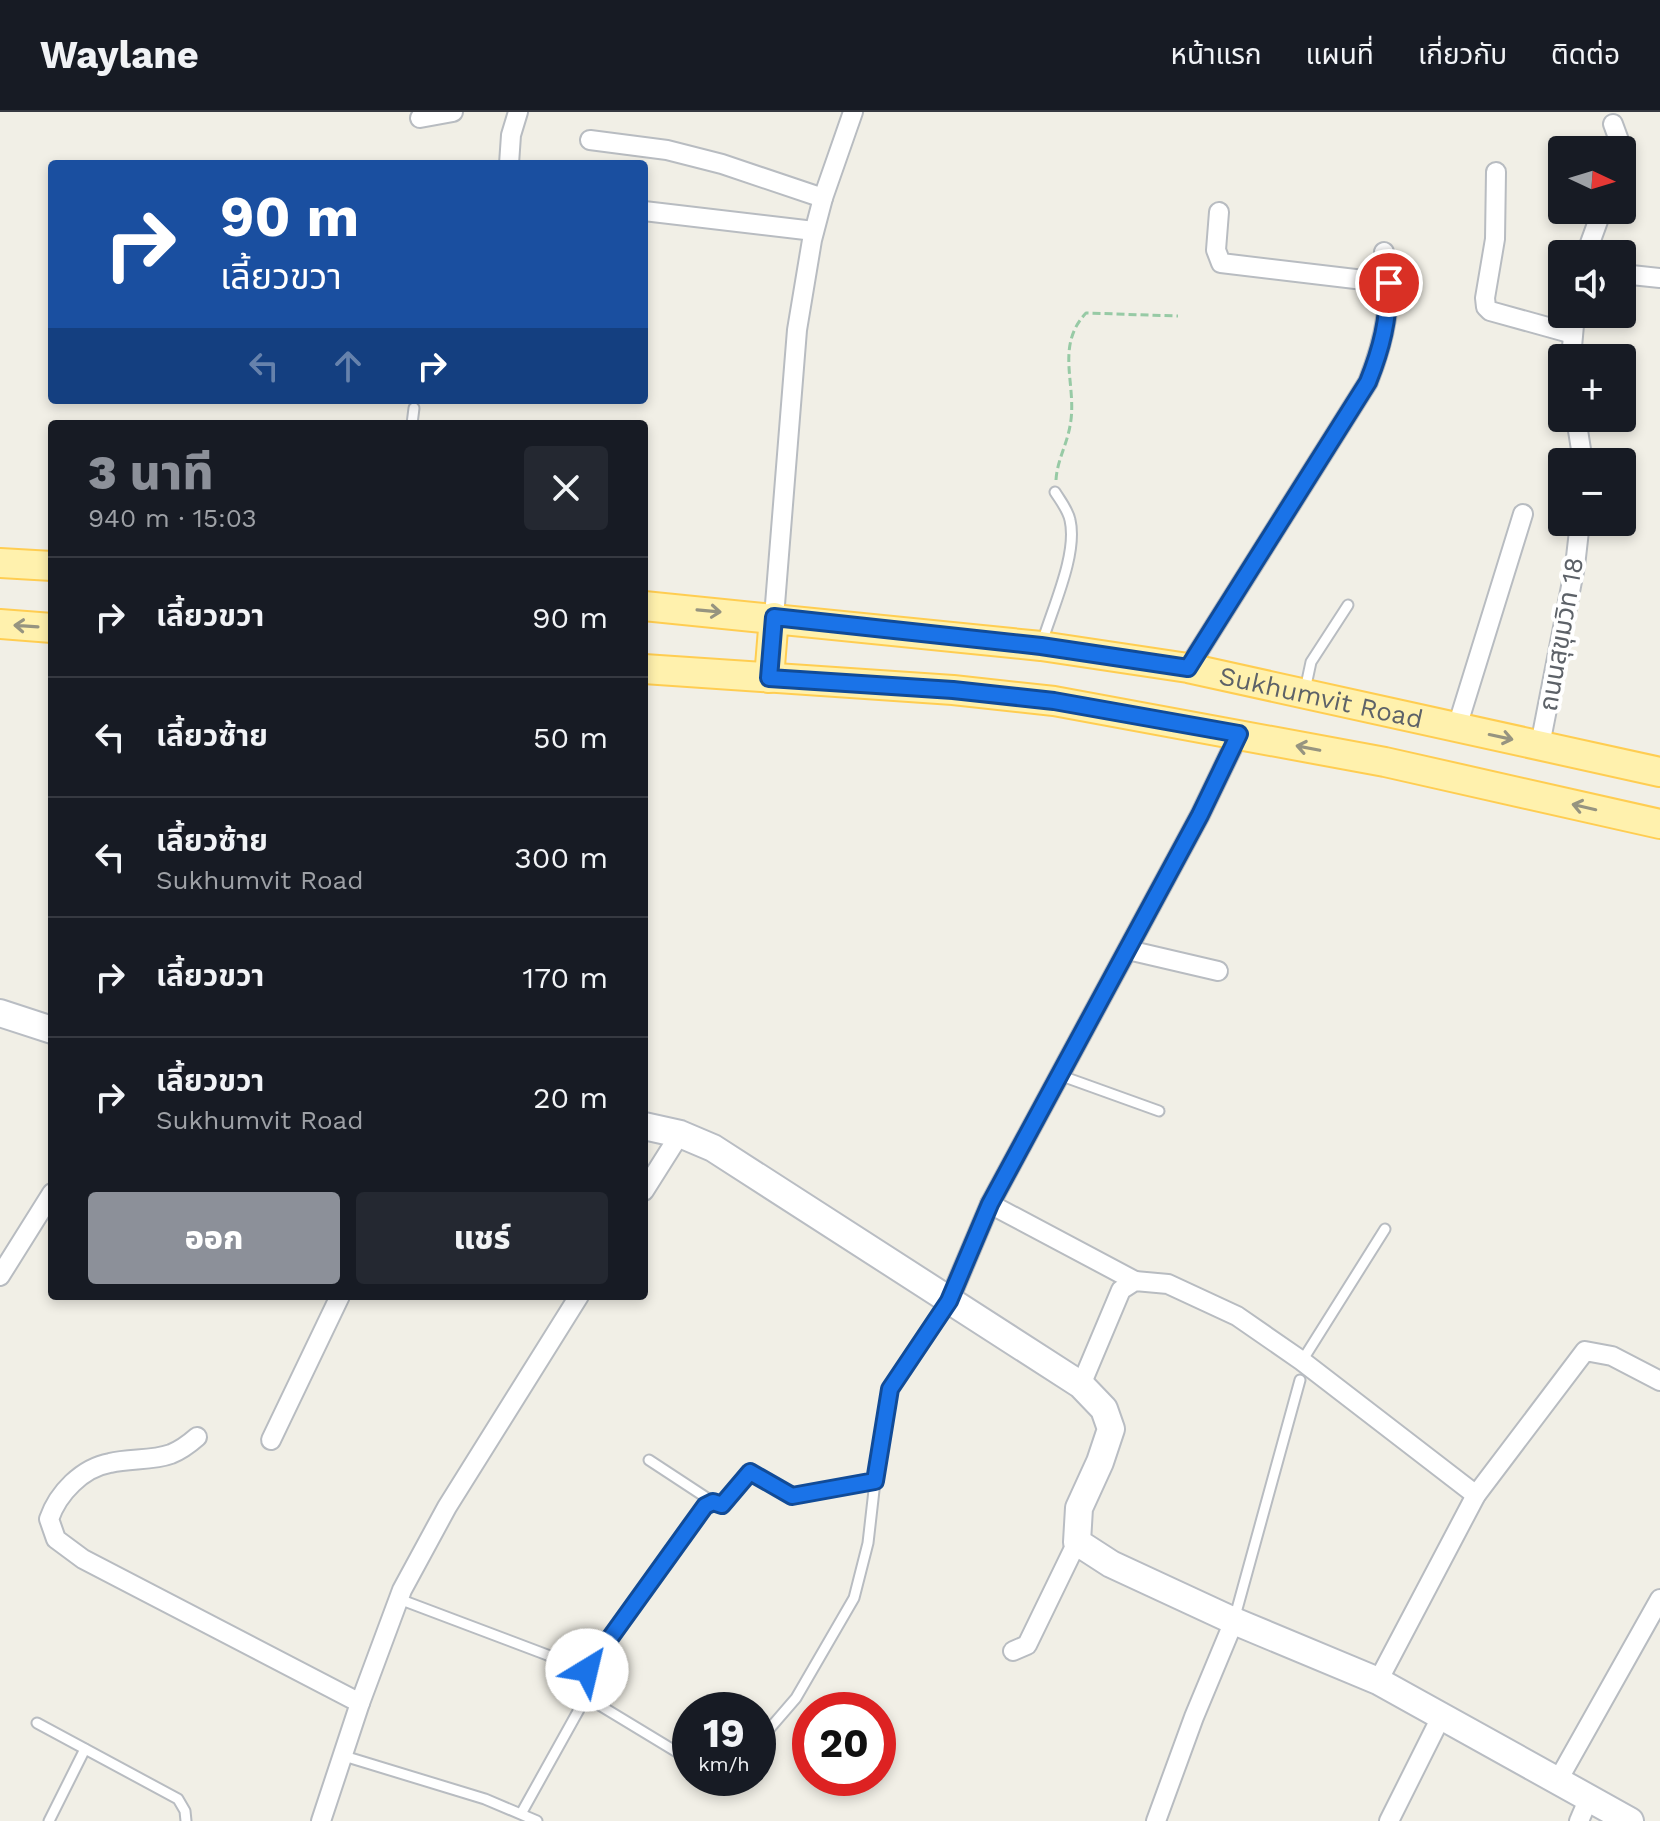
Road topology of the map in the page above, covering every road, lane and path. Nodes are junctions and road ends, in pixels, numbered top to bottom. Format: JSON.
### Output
{"nodes":[{"id":1,"x":453,"y":112,"type":"edge"},
{"id":2,"x":518,"y":112,"type":"edge"},
{"id":3,"x":853,"y":112,"type":"edge"},
{"id":4,"x":420,"y":118,"type":"dead end"},
{"id":5,"x":1613,"y":124,"type":"dead end"},
{"id":6,"x":1617,"y":136,"type":"edge"},
{"id":7,"x":590,"y":140,"type":"dead end"},
{"id":8,"x":509,"y":160,"type":"edge"},
{"id":9,"x":1496,"y":172,"type":"dead end"},
{"id":10,"x":823,"y":198,"type":"junction"},
{"id":11,"x":648,"y":211,"type":"edge"},
{"id":12,"x":1219,"y":212,"type":"dead end"},
{"id":13,"x":814,"y":231,"type":"junction"},
{"id":14,"x":1384,"y":252,"type":"dead end"},
{"id":15,"x":1636,"y":275,"type":"edge"},
{"id":16,"x":1660,"y":278,"type":"edge"},
{"id":17,"x":1389,"y":283,"type":"junction"},
{"id":18,"x":1178,"y":316,"type":"dead end"},
{"id":19,"x":1574,"y":328,"type":"edge"},
{"id":20,"x":1573,"y":334,"type":"junction"},
{"id":21,"x":1572,"y":344,"type":"edge"},
{"id":22,"x":414,"y":408,"type":"dead end"},
{"id":23,"x":412,"y":420,"type":"edge"},
{"id":24,"x":1055,"y":492,"type":"joint"},
{"id":25,"x":1523,"y":514,"type":"dead end"},
{"id":26,"x":1578,"y":536,"type":"edge"},
{"id":27,"x":0,"y":563,"type":"edge"},
{"id":28,"x":48,"y":566,"type":"edge"},
{"id":29,"x":1348,"y":605,"type":"dead end"},
{"id":30,"x":648,"y":606,"type":"edge"},
{"id":31,"x":774,"y":617,"type":"junction"},
{"id":32,"x":0,"y":624,"type":"edge"},
{"id":33,"x":48,"y":628,"type":"edge"},
{"id":34,"x":1041,"y":646,"type":"junction"},
{"id":35,"x":1188,"y":668,"type":"junction"},
{"id":36,"x":648,"y":669,"type":"edge"},
{"id":37,"x":769,"y":678,"type":"junction"},
{"id":38,"x":1305,"y":694,"type":"junction"},
{"id":39,"x":1457,"y":727,"type":"junction"},
{"id":40,"x":1239,"y":734,"type":"junction"},
{"id":41,"x":1540,"y":745,"type":"junction"},
{"id":42,"x":1660,"y":772,"type":"edge"},
{"id":43,"x":1660,"y":824,"type":"edge"},
{"id":44,"x":1128,"y":950,"type":"junction"},
{"id":45,"x":1218,"y":971,"type":"dead end"},
{"id":46,"x":0,"y":1013,"type":"edge"},
{"id":47,"x":48,"y":1029,"type":"edge"},
{"id":48,"x":1059,"y":1075,"type":"junction"},
{"id":49,"x":1159,"y":1111,"type":"dead end"},
{"id":50,"x":648,"y":1127,"type":"edge"},
{"id":51,"x":680,"y":1134,"type":"junction"},
{"id":52,"x":648,"y":1185,"type":"edge"},
{"id":53,"x":48,"y":1199,"type":"edge"},
{"id":54,"x":990,"y":1204,"type":"junction"},
{"id":55,"x":1385,"y":1229,"type":"dead end"},
{"id":56,"x":0,"y":1276,"type":"edge"},
{"id":57,"x":1135,"y":1281,"type":"junction"},
{"id":58,"x":338,"y":1300,"type":"edge"},
{"id":59,"x":576,"y":1300,"type":"edge"},
{"id":60,"x":949,"y":1301,"type":"junction"},
{"id":61,"x":1302,"y":1361,"type":"junction"},
{"id":62,"x":1300,"y":1380,"type":"dead end"},
{"id":63,"x":1660,"y":1381,"type":"edge"},
{"id":64,"x":1081,"y":1385,"type":"junction"},
{"id":65,"x":197,"y":1437,"type":"dead end"},
{"id":66,"x":271,"y":1440,"type":"dead end"},
{"id":67,"x":649,"y":1460,"type":"dead end"},
{"id":68,"x":875,"y":1481,"type":"junction"},
{"id":69,"x":1476,"y":1495,"type":"junction"},
{"id":70,"x":713,"y":1502,"type":"junction"},
{"id":71,"x":1077,"y":1542,"type":"junction"},
{"id":72,"x":399,"y":1599,"type":"junction"},
{"id":73,"x":1660,"y":1599,"type":"edge"},
{"id":74,"x":1234,"y":1621,"type":"junction"},
{"id":75,"x":1013,"y":1651,"type":"dead end"},
{"id":76,"x":587,"y":1670,"type":"junction"},
{"id":77,"x":1378,"y":1681,"type":"junction"},
{"id":78,"x":586,"y":1697,"type":"junction"},
{"id":79,"x":360,"y":1703,"type":"junction"},
{"id":80,"x":1442,"y":1715,"type":"junction"},
{"id":81,"x":776,"y":1721,"type":"edge"},
{"id":82,"x":37,"y":1723,"type":"dead end"},
{"id":83,"x":85,"y":1749,"type":"junction"},
{"id":84,"x":672,"y":1749,"type":"edge"},
{"id":85,"x":344,"y":1756,"type":"junction"},
{"id":86,"x":1557,"y":1782,"type":"junction"},
{"id":87,"x":1584,"y":1810,"type":"edge"},
{"id":88,"x":522,"y":1812,"type":"junction"},
{"id":89,"x":49,"y":1821,"type":"edge"},
{"id":90,"x":186,"y":1821,"type":"edge"},
{"id":91,"x":321,"y":1821,"type":"edge"},
{"id":92,"x":537,"y":1821,"type":"edge"},
{"id":93,"x":1156,"y":1821,"type":"edge"},
{"id":94,"x":1389,"y":1821,"type":"edge"},
{"id":95,"x":1630,"y":1821,"type":"edge"}],
"edges":[{"from":1,"to":4,"type":"street"},
{"from":2,"to":8,"type":"street"},
{"from":3,"to":10,"type":"street"},
{"from":5,"to":6,"type":"street"},
{"from":7,"to":10,"type":"street"},
{"from":9,"to":20,"type":"street"},
{"from":10,"to":13,"type":"street"},
{"from":11,"to":13,"type":"street"},
{"from":12,"to":17,"type":"street"},
{"from":13,"to":31,"type":"street"},
{"from":14,"to":17,"type":"street"},
{"from":15,"to":16,"type":"street"},
{"from":17,"to":35,"type":"street"},
{"from":18,"to":24,"type":"path"},
{"from":19,"to":20,"type":"street"},
{"from":20,"to":21,"type":"street"},
{"from":22,"to":23,"type":"lane"},
{"from":24,"to":34,"type":"lane"},
{"from":25,"to":39,"type":"street"},
{"from":26,"to":41,"type":"street","name":"ถนนสุขุมวิท 18"},
{"from":27,"to":28,"type":"main road"},
{"from":29,"to":38,"type":"lane"},
{"from":30,"to":31,"type":"main road","name":"Sukhumvit Road","one_way":true},
{"from":31,"to":34,"type":"main road","name":"Sukhumvit Road"},
{"from":31,"to":37,"type":"main road"},
{"from":33,"to":32,"type":"main road","one_way":true},
{"from":34,"to":35,"type":"main road","name":"Sukhumvit Road"},
{"from":35,"to":38,"type":"main road","name":"Sukhumvit Road"},
{"from":36,"to":37,"type":"main road","name":"Sukhumvit Road"},
{"from":37,"to":40,"type":"main road","name":"Sukhumvit Road"},
{"from":38,"to":39,"type":"main road","name":"Sukhumvit Road"},
{"from":39,"to":41,"type":"main road","name":"Sukhumvit Road","one_way":true},
{"from":43,"to":40,"type":"main road","name":"Sukhumvit Road","one_way":true},
{"from":40,"to":44,"type":"street"},
{"from":41,"to":42,"type":"main road","name":"Sukhumvit Road"},
{"from":44,"to":45,"type":"street"},
{"from":44,"to":48,"type":"street"},
{"from":46,"to":47,"type":"street"},
{"from":48,"to":49,"type":"lane"},
{"from":48,"to":54,"type":"street"},
{"from":50,"to":51,"type":"street"},
{"from":51,"to":52,"type":"street"},
{"from":51,"to":60,"type":"street"},
{"from":53,"to":56,"type":"street"},
{"from":54,"to":57,"type":"street"},
{"from":54,"to":60,"type":"street"},
{"from":55,"to":61,"type":"lane"},
{"from":57,"to":61,"type":"street"},
{"from":57,"to":64,"type":"street"},
{"from":58,"to":66,"type":"street"},
{"from":59,"to":72,"type":"street"},
{"from":60,"to":64,"type":"street"},
{"from":60,"to":68,"type":"lane"},
{"from":61,"to":69,"type":"street"},
{"from":62,"to":74,"type":"lane"},
{"from":63,"to":69,"type":"street"},
{"from":64,"to":71,"type":"street"},
{"from":65,"to":79,"type":"street"},
{"from":67,"to":70,"type":"lane"},
{"from":68,"to":70,"type":"lane"},
{"from":68,"to":81,"type":"lane"},
{"from":69,"to":77,"type":"street"},
{"from":70,"to":76,"type":"lane"},
{"from":71,"to":74,"type":"street"},
{"from":71,"to":75,"type":"street"},
{"from":72,"to":76,"type":"lane"},
{"from":72,"to":79,"type":"street"},
{"from":73,"to":86,"type":"street"},
{"from":74,"to":77,"type":"street"},
{"from":74,"to":93,"type":"street"},
{"from":76,"to":78,"type":"lane"},
{"from":77,"to":80,"type":"street"},
{"from":78,"to":84,"type":"lane"},
{"from":78,"to":88,"type":"lane"},
{"from":79,"to":85,"type":"street"},
{"from":80,"to":86,"type":"street"},
{"from":80,"to":94,"type":"street"},
{"from":82,"to":83,"type":"lane"},
{"from":83,"to":89,"type":"lane"},
{"from":83,"to":90,"type":"lane"},
{"from":85,"to":88,"type":"lane"},
{"from":85,"to":91,"type":"street"},
{"from":86,"to":87,"type":"street"},
{"from":87,"to":95,"type":"street"},
{"from":88,"to":92,"type":"lane"}]}
